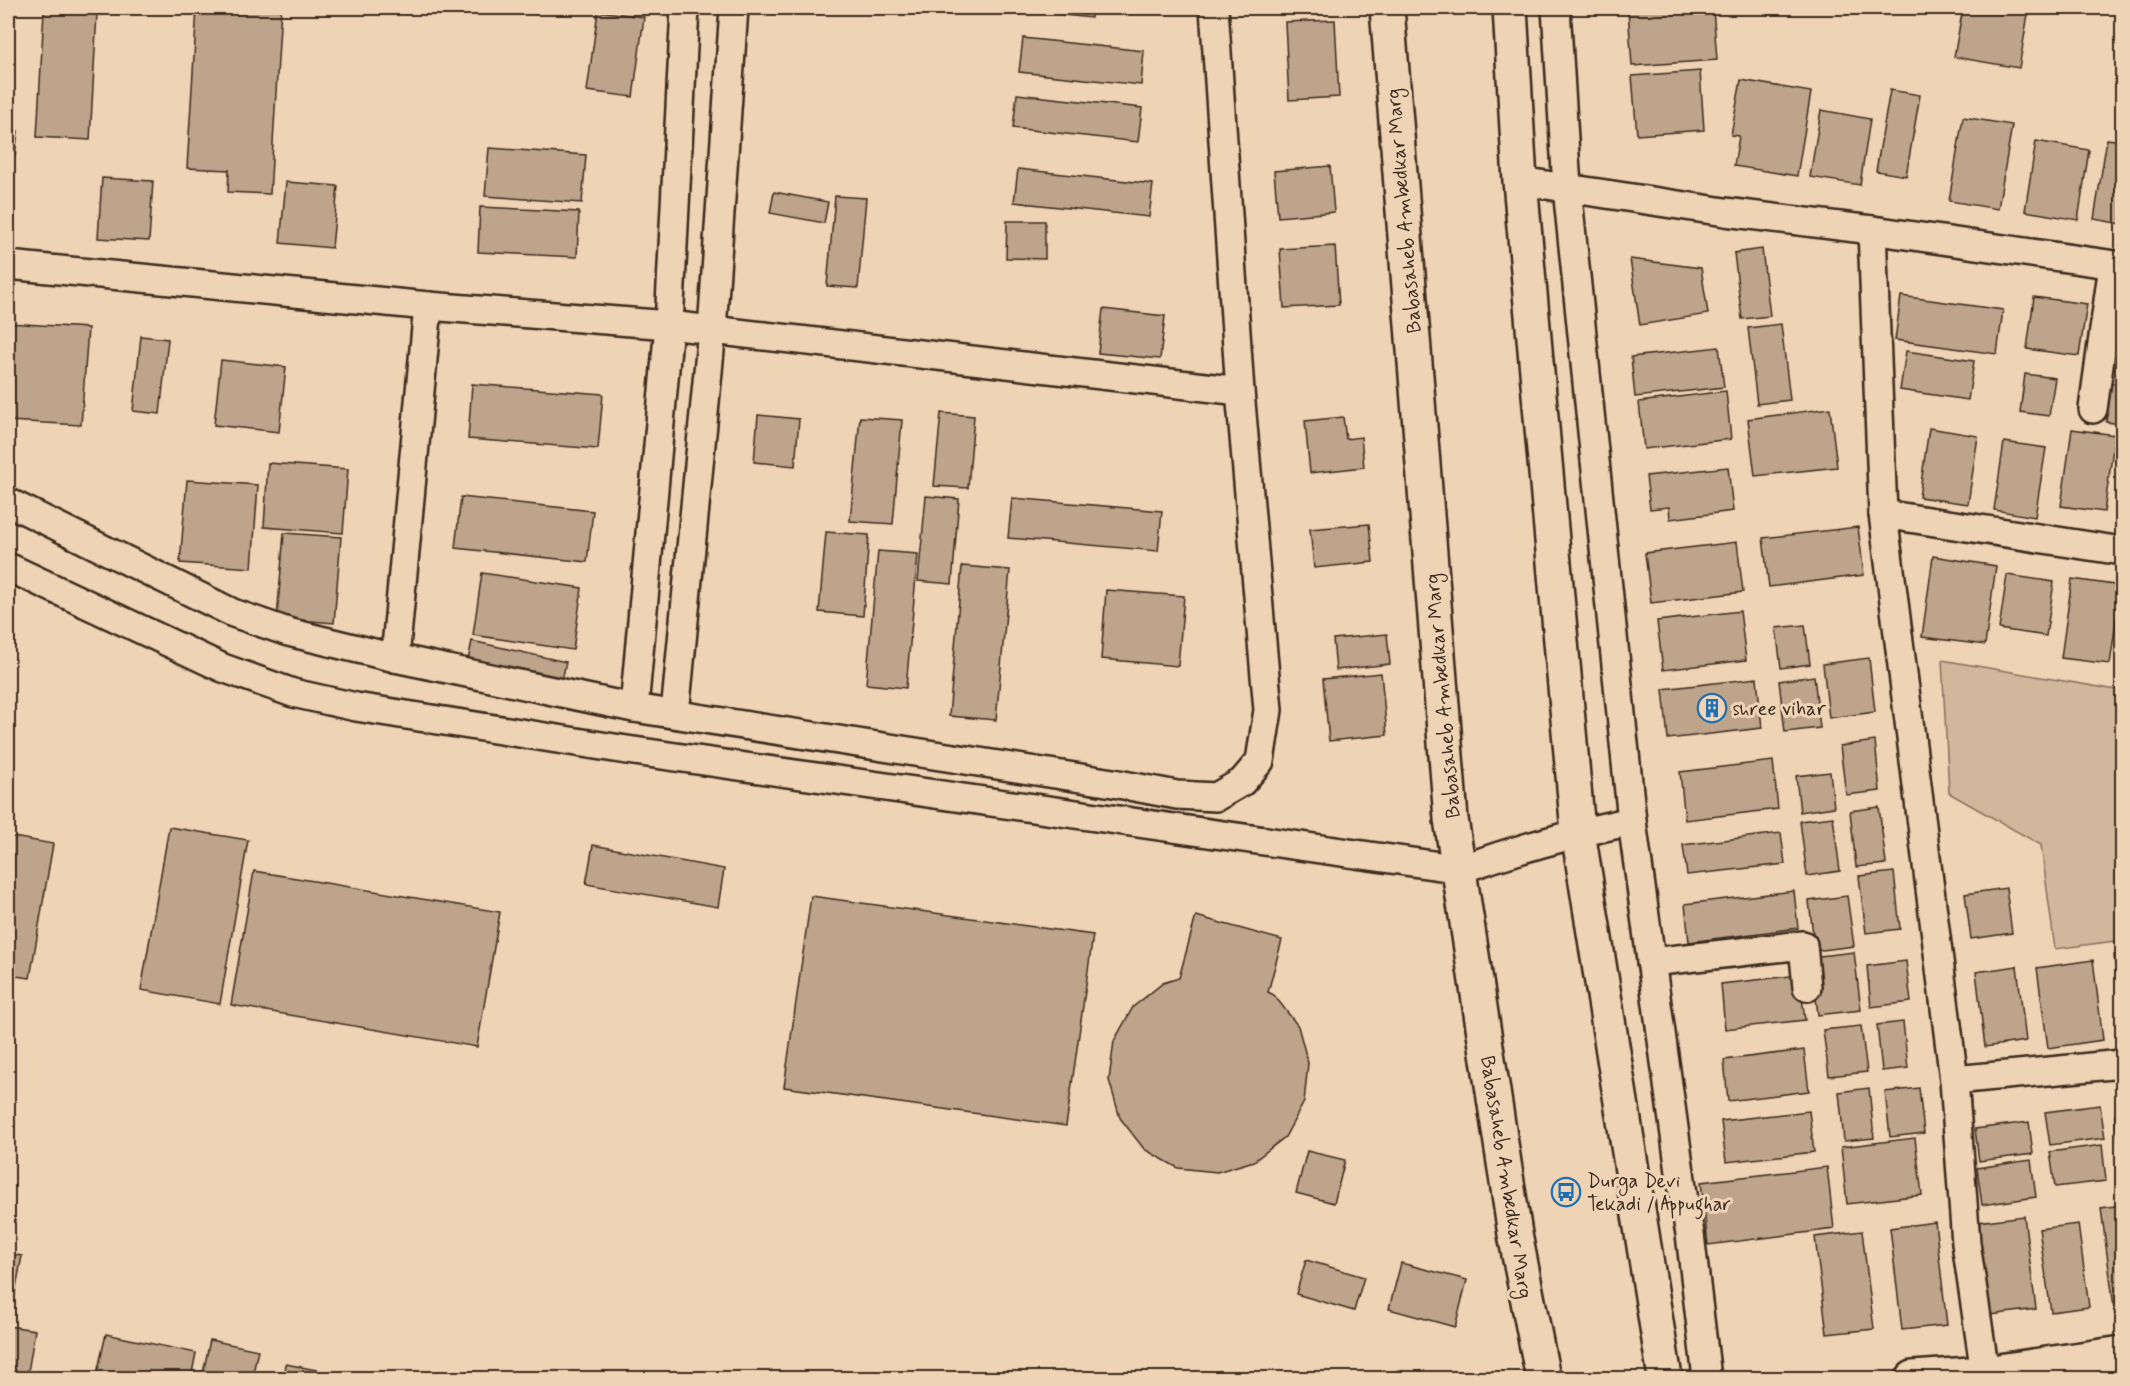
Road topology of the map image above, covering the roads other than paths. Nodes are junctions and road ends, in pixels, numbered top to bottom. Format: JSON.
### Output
{"nodes":[{"id":1,"x":685,"y":8,"type":"edge"},
{"id":2,"x":734,"y":8,"type":"edge"},
{"id":3,"x":1215,"y":8,"type":"edge"},
{"id":4,"x":1387,"y":8,"type":"edge"},
{"id":5,"x":1510,"y":8,"type":"edge"},
{"id":6,"x":1556,"y":8,"type":"edge"},
{"id":7,"x":1520,"y":181,"type":"junction"},
{"id":8,"x":1567,"y":188,"type":"junction"},
{"id":9,"x":1872,"y":230,"type":"junction"},
{"id":10,"x":8,"y":265,"type":"edge"},
{"id":11,"x":2118,"y":265,"type":"edge"},
{"id":12,"x":428,"y":306,"type":"junction"},
{"id":13,"x":669,"y":325,"type":"junction"},
{"id":14,"x":712,"y":330,"type":"junction"},
{"id":15,"x":1240,"y":391,"type":"junction"},
{"id":16,"x":2093,"y":409,"type":"dead end"},
{"id":17,"x":8,"y":502,"type":"edge"},
{"id":18,"x":1883,"y":514,"type":"junction"},
{"id":19,"x":2122,"y":551,"type":"edge"},
{"id":20,"x":8,"y":567,"type":"edge"},
{"id":21,"x":395,"y":658,"type":"junction"},
{"id":22,"x":634,"y":708,"type":"junction"},
{"id":23,"x":675,"y":714,"type":"junction"},
{"id":24,"x":1632,"y":821,"type":"junction"},
{"id":25,"x":1578,"y":832,"type":"junction"},
{"id":26,"x":1461,"y":869,"type":"junction"},
{"id":27,"x":1651,"y":962,"type":"junction"},
{"id":28,"x":1807,"y":987,"type":"dead end"},
{"id":29,"x":2122,"y":1064,"type":"edge"},
{"id":30,"x":1954,"y":1080,"type":"junction"},
{"id":31,"x":2106,"y":1362,"type":"edge"},
{"id":32,"x":1985,"y":1373,"type":"junction"},
{"id":33,"x":1543,"y":1378,"type":"edge"},
{"id":34,"x":1665,"y":1378,"type":"edge"},
{"id":35,"x":1707,"y":1378,"type":"edge"},
{"id":36,"x":1913,"y":1378,"type":"edge"}],
"edges":[{"from":1,"to":13,"type":"street"},
{"from":2,"to":14,"type":"street"},
{"from":3,"to":15,"type":"street"},
{"from":4,"to":26,"type":"main road","name":"Babasaheb Ambedkar Marg"},
{"from":5,"to":7,"type":"main road"},
{"from":6,"to":8,"type":"street"},
{"from":7,"to":8,"type":"street"},
{"from":7,"to":25,"type":"main road"},
{"from":8,"to":9,"type":"street"},
{"from":8,"to":24,"type":"street"},
{"from":9,"to":11,"type":"street"},
{"from":9,"to":18,"type":"street"},
{"from":10,"to":12,"type":"street"},
{"from":11,"to":16,"type":"street"},
{"from":12,"to":13,"type":"street"},
{"from":12,"to":21,"type":"street"},
{"from":13,"to":14,"type":"street"},
{"from":13,"to":22,"type":"street"},
{"from":14,"to":15,"type":"street"},
{"from":14,"to":23,"type":"street"},
{"from":15,"to":23,"type":"street"},
{"from":17,"to":21,"type":"street"},
{"from":18,"to":19,"type":"street"},
{"from":18,"to":30,"type":"street"},
{"from":20,"to":26,"type":"street"},
{"from":21,"to":22,"type":"street"},
{"from":22,"to":23,"type":"street"},
{"from":24,"to":25,"type":"street"},
{"from":24,"to":27,"type":"street"},
{"from":25,"to":26,"type":"street"},
{"from":25,"to":34,"type":"main road"},
{"from":26,"to":33,"type":"main road","name":"Babasaheb Ambedkar Marg"},
{"from":27,"to":28,"type":"street"},
{"from":27,"to":35,"type":"street"},
{"from":29,"to":30,"type":"street"},
{"from":30,"to":32,"type":"street"},
{"from":31,"to":32,"type":"main road"},
{"from":32,"to":36,"type":"main road"}]}
